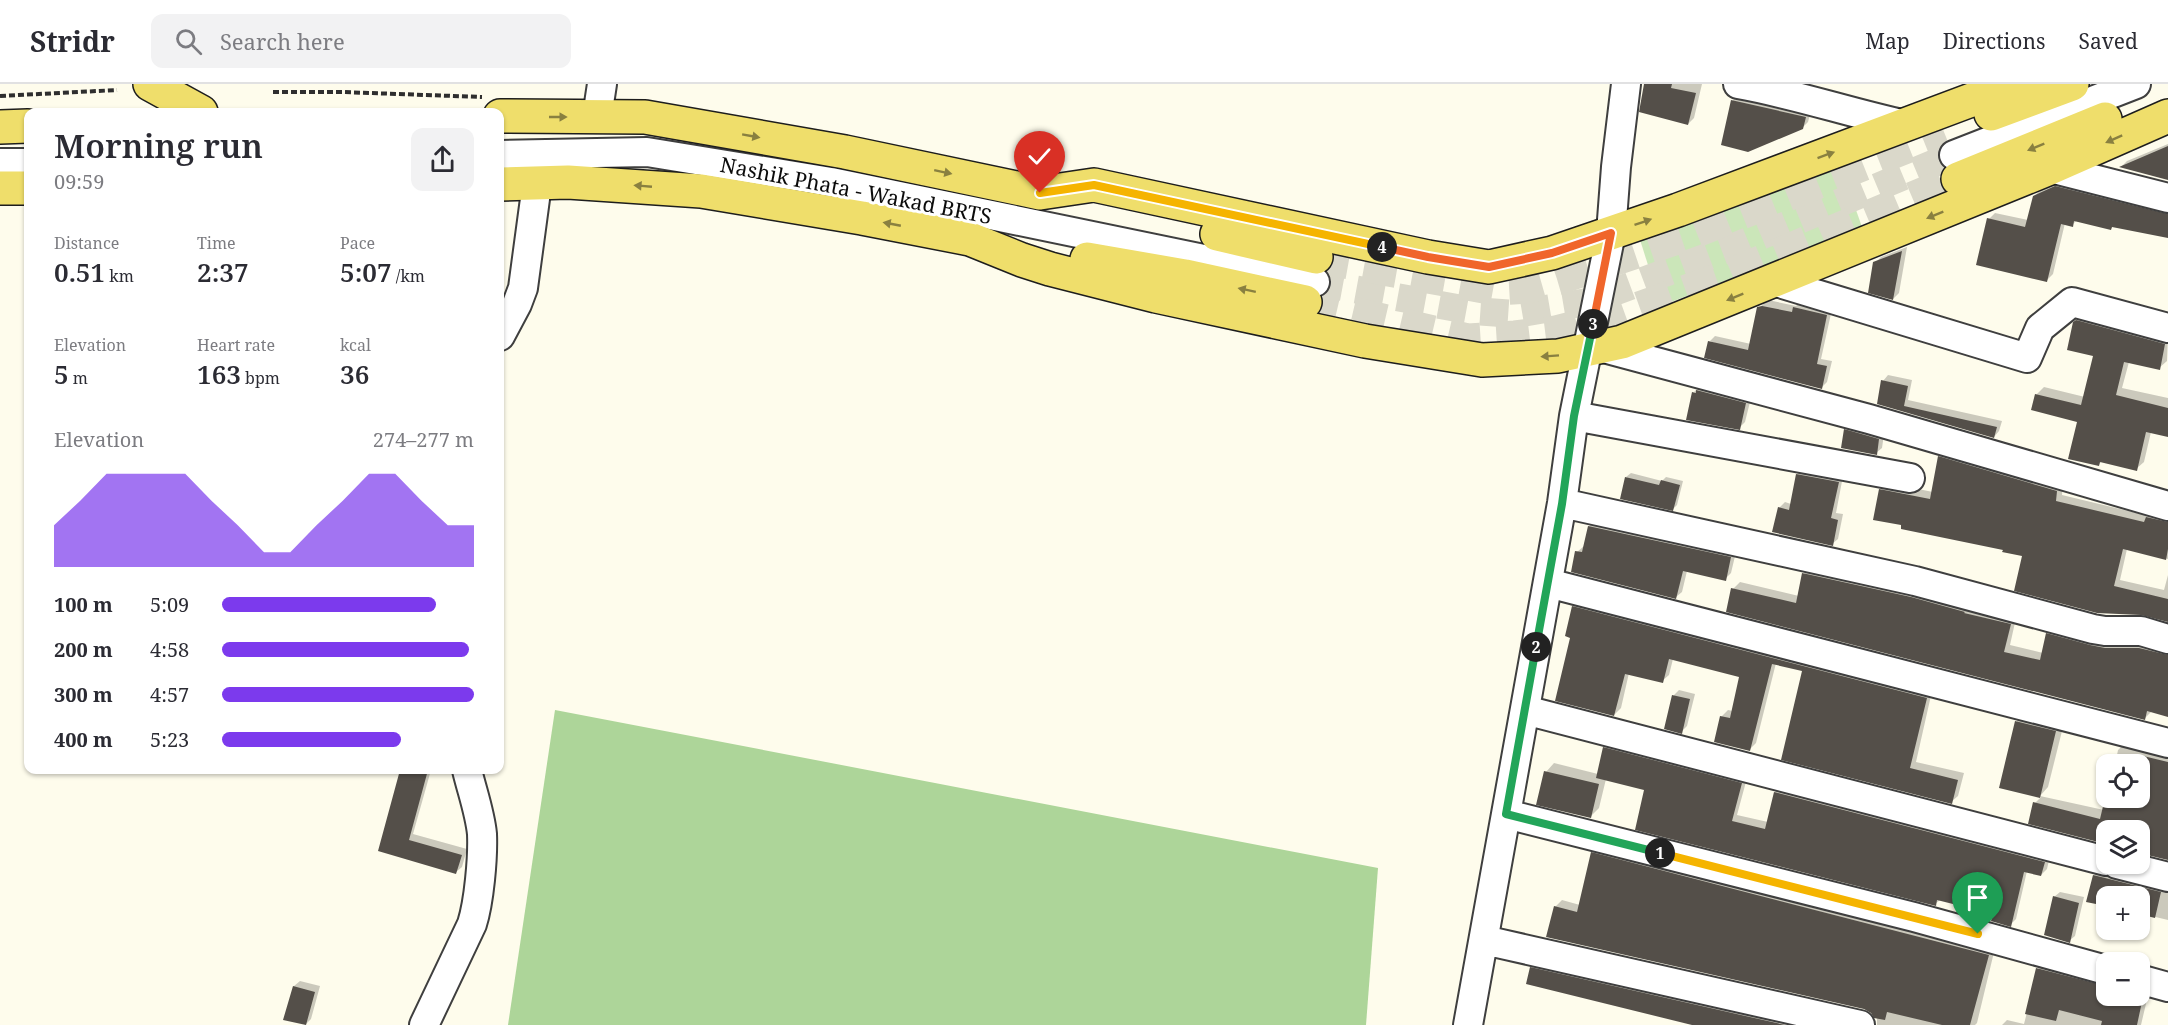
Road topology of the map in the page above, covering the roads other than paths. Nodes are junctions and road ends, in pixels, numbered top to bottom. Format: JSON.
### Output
{"nodes":[{"id":1,"x":150,"y":84,"type":"edge"},
{"id":2,"x":602,"y":84,"type":"edge"},
{"id":3,"x":1626,"y":84,"type":"edge"},
{"id":4,"x":1738,"y":84,"type":"edge"},
{"id":5,"x":2014,"y":84,"type":"edge"},
{"id":6,"x":2072,"y":84,"type":"edge"},
{"id":7,"x":2136,"y":84,"type":"edge"},
{"id":8,"x":2168,"y":94,"type":"edge"},
{"id":9,"x":194,"y":108,"type":"edge"},
{"id":10,"x":2168,"y":116,"type":"edge"},
{"id":11,"x":504,"y":117,"type":"edge"},
{"id":12,"x":597,"y":117,"type":"junction"},
{"id":13,"x":1906,"y":125,"type":"junction"},
{"id":14,"x":24,"y":126,"type":"edge"},
{"id":15,"x":0,"y":127,"type":"edge"},
{"id":16,"x":504,"y":154,"type":"edge"},
{"id":17,"x":1952,"y":155,"type":"junction"},
{"id":18,"x":0,"y":163,"type":"edge"},
{"id":19,"x":24,"y":163,"type":"edge"},
{"id":20,"x":2050,"y":168,"type":"junction"},
{"id":21,"x":504,"y":184,"type":"edge"},
{"id":22,"x":537,"y":184,"type":"junction"},
{"id":23,"x":0,"y":188,"type":"edge"},
{"id":24,"x":24,"y":188,"type":"edge"},
{"id":25,"x":1040,"y":193,"type":"junction"},
{"id":26,"x":2168,"y":198,"type":"edge"},
{"id":27,"x":1611,"y":233,"type":"junction"},
{"id":28,"x":970,"y":239,"type":"junction"},
{"id":29,"x":1312,"y":280,"type":"junction"},
{"id":30,"x":1773,"y":281,"type":"junction"},
{"id":31,"x":504,"y":328,"type":"edge"},
{"id":32,"x":2168,"y":328,"type":"edge"},
{"id":33,"x":1594,"y":348,"type":"junction"},
{"id":34,"x":1574,"y":416,"type":"junction"},
{"id":35,"x":1910,"y":478,"type":"dead end"},
{"id":36,"x":1562,"y":504,"type":"junction"},
{"id":37,"x":2168,"y":506,"type":"edge"},
{"id":38,"x":1548,"y":583,"type":"junction"},
{"id":39,"x":2168,"y":639,"type":"edge"},
{"id":40,"x":1525,"y":710,"type":"junction"},
{"id":41,"x":2168,"y":743,"type":"edge"},
{"id":42,"x":468,"y":774,"type":"edge"},
{"id":43,"x":1506,"y":814,"type":"junction"},
{"id":44,"x":2096,"y":858,"type":"edge"},
{"id":45,"x":2150,"y":872,"type":"edge"},
{"id":46,"x":2168,"y":877,"type":"edge"},
{"id":47,"x":1484,"y":940,"type":"junction"},
{"id":48,"x":2096,"y":967,"type":"edge"},
{"id":49,"x":2150,"y":982,"type":"edge"},
{"id":50,"x":2168,"y":987,"type":"edge"},
{"id":51,"x":424,"y":1025,"type":"edge"},
{"id":52,"x":1468,"y":1025,"type":"edge"},
{"id":53,"x":1860,"y":1025,"type":"edge"}],
"edges":[{"from":1,"to":9,"type":"main road"},
{"from":2,"to":12,"type":"street"},
{"from":3,"to":27,"type":"street"},
{"from":4,"to":13,"type":"street"},
{"from":5,"to":13,"type":"main road"},
{"from":6,"to":17,"type":"main road"},
{"from":7,"to":17,"type":"street"},
{"from":8,"to":17,"type":"main road","one_way":true},
{"from":10,"to":20,"type":"main road","one_way":true},
{"from":11,"to":12,"type":"main road","one_way":true},
{"from":12,"to":25,"type":"main road","one_way":true},
{"from":27,"to":13,"type":"main road","one_way":true},
{"from":14,"to":15,"type":"main road"},
{"from":16,"to":29,"type":"street","name":"Nashik Phata - Wakad BRTS"},
{"from":18,"to":19,"type":"street"},
{"from":20,"to":26,"type":"street"},
{"from":20,"to":30,"type":"main road","one_way":true},
{"from":21,"to":22,"type":"main road"},
{"from":28,"to":22,"type":"main road","one_way":true},
{"from":22,"to":31,"type":"street"},
{"from":23,"to":24,"type":"main road"},
{"from":25,"to":27,"type":"main road"},
{"from":25,"to":29,"type":"main road"},
{"from":27,"to":33,"type":"street"},
{"from":29,"to":28,"type":"main road","one_way":true},
{"from":33,"to":28,"type":"main road","one_way":true},
{"from":30,"to":32,"type":"street"},
{"from":30,"to":33,"type":"main road","one_way":true},
{"from":33,"to":34,"type":"street"},
{"from":33,"to":37,"type":"street"},
{"from":34,"to":35,"type":"street"},
{"from":34,"to":36,"type":"street"},
{"from":36,"to":38,"type":"street"},
{"from":36,"to":39,"type":"street"},
{"from":38,"to":40,"type":"street"},
{"from":38,"to":41,"type":"street"},
{"from":40,"to":43,"type":"street"},
{"from":40,"to":44,"type":"street"},
{"from":42,"to":51,"type":"street"},
{"from":43,"to":47,"type":"street"},
{"from":43,"to":48,"type":"street"},
{"from":45,"to":46,"type":"street"},
{"from":47,"to":52,"type":"street"},
{"from":47,"to":53,"type":"street"},
{"from":49,"to":50,"type":"street"}]}
